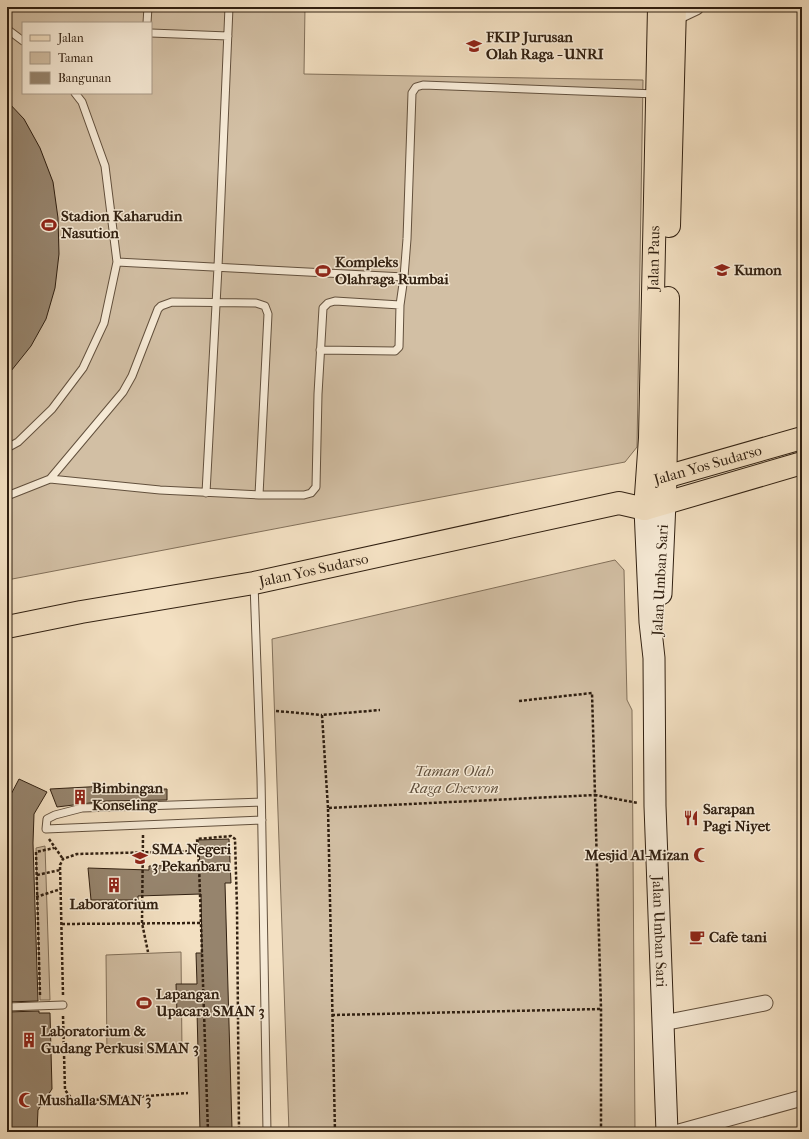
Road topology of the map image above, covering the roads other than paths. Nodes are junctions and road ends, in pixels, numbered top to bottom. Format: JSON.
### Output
{"nodes":[{"id":1,"x":148,"y":7,"type":"edge"},
{"id":2,"x":229,"y":7,"type":"edge"},
{"id":3,"x":696,"y":7,"type":"edge"},
{"id":4,"x":670,"y":10,"type":"edge"},
{"id":5,"x":147,"y":22,"type":"edge"},
{"id":6,"x":7,"y":29,"type":"edge"},
{"id":7,"x":152,"y":33,"type":"edge"},
{"id":8,"x":228,"y":36,"type":"junction"},
{"id":9,"x":22,"y":40,"type":"edge"},
{"id":10,"x":76,"y":94,"type":"edge"},
{"id":11,"x":657,"y":94,"type":"junction"},
{"id":12,"x":117,"y":262,"type":"junction"},
{"id":13,"x":218,"y":267,"type":"junction"},
{"id":14,"x":404,"y":277,"type":"junction"},
{"id":15,"x":216,"y":303,"type":"junction"},
{"id":16,"x":400,"y":305,"type":"junction"},
{"id":17,"x":320,"y":350,"type":"junction"},
{"id":18,"x":802,"y":438,"type":"edge"},
{"id":19,"x":7,"y":448,"type":"edge"},
{"id":20,"x":802,"y":463,"type":"edge"},
{"id":21,"x":50,"y":479,"type":"junction"},
{"id":22,"x":655,"y":480,"type":"junction"},
{"id":23,"x":206,"y":493,"type":"junction"},
{"id":24,"x":259,"y":495,"type":"junction"},
{"id":25,"x":7,"y":496,"type":"edge"},
{"id":26,"x":619,"y":504,"type":"junction"},
{"id":27,"x":655,"y":506,"type":"junction"},
{"id":28,"x":254,"y":583,"type":"junction"},
{"id":29,"x":7,"y":627,"type":"edge"},
{"id":30,"x":261,"y":802,"type":"junction"},
{"id":31,"x":262,"y":820,"type":"junction"},
{"id":32,"x":765,"y":1003,"type":"dead end"},
{"id":33,"x":63,"y":1005,"type":"road end"},
{"id":34,"x":7,"y":1008,"type":"edge"},
{"id":35,"x":663,"y":1023,"type":"junction"},
{"id":36,"x":802,"y":1098,"type":"edge"},
{"id":37,"x":267,"y":1132,"type":"edge"},
{"id":38,"x":667,"y":1132,"type":"edge"},
{"id":39,"x":679,"y":1132,"type":"edge"}],
"edges":[{"from":1,"to":5,"type":"lane"},
{"from":2,"to":8,"type":"lane"},
{"from":3,"to":4,"type":"street"},
{"from":4,"to":11,"type":"main road","name":"Jalan Paus"},
{"from":4,"to":22,"type":"main road","name":"Jalan Paus"},
{"from":6,"to":9,"type":"lane"},
{"from":7,"to":8,"type":"lane"},
{"from":8,"to":13,"type":"lane"},
{"from":10,"to":12,"type":"lane"},
{"from":11,"to":14,"type":"lane"},
{"from":11,"to":22,"type":"main road","name":"Jalan Paus"},
{"from":12,"to":13,"type":"lane"},
{"from":12,"to":19,"type":"lane"},
{"from":13,"to":14,"type":"lane"},
{"from":13,"to":15,"type":"lane"},
{"from":14,"to":16,"type":"lane"},
{"from":15,"to":21,"type":"lane"},
{"from":15,"to":23,"type":"lane"},
{"from":15,"to":24,"type":"lane"},
{"from":16,"to":17,"type":"lane"},
{"from":16,"to":17,"type":"lane"},
{"from":17,"to":24,"type":"lane"},
{"from":18,"to":22,"type":"main road","name":"Jalan Yos Sudarso"},
{"from":20,"to":27,"type":"main road","name":"Jalan Yos Sudarso"},
{"from":21,"to":23,"type":"lane"},
{"from":21,"to":25,"type":"lane"},
{"from":22,"to":26,"type":"main road","name":"Jalan Yos Sudarso"},
{"from":22,"to":27,"type":"main road","name":"Jalan Paus"},
{"from":23,"to":24,"type":"lane"},
{"from":26,"to":27,"type":"main road","name":"Jalan Yos Sudarso"},
{"from":26,"to":28,"type":"main road","name":"Jalan Yos Sudarso"},
{"from":27,"to":35,"type":"main road","name":"Jalan Umban Sari"},
{"from":28,"to":29,"type":"main road","name":"Jalan Yos Sudarso"},
{"from":28,"to":30,"type":"lane"},
{"from":30,"to":31,"type":"lane"},
{"from":30,"to":31,"type":"lane"},
{"from":31,"to":37,"type":"lane"},
{"from":32,"to":35,"type":"street"},
{"from":33,"to":34,"type":"lane"},
{"from":35,"to":38,"type":"main road","name":"Jalan Umban Sari"},
{"from":36,"to":39,"type":"street"}]}
